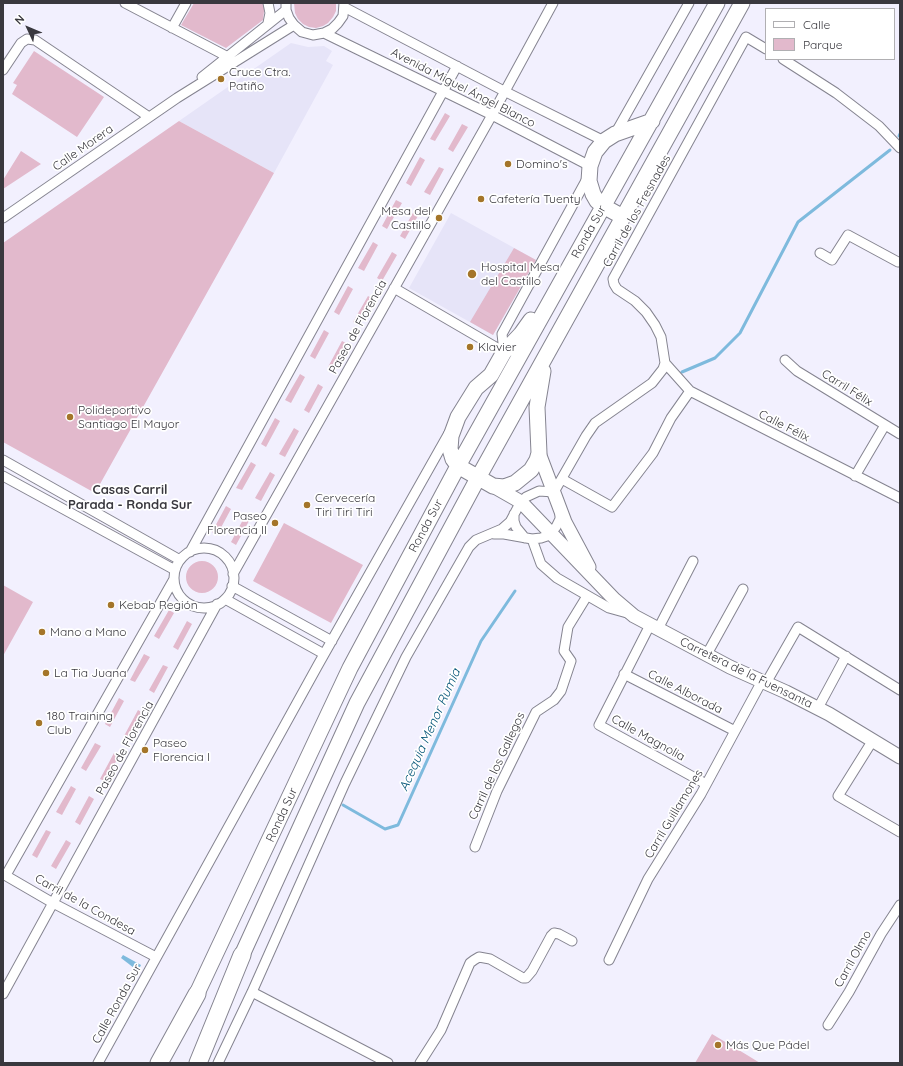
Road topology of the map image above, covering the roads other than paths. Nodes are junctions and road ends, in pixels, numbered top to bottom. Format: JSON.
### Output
{"nodes":[{"id":1,"x":125,"y":3,"type":"edge"},
{"id":2,"x":186,"y":3,"type":"edge"},
{"id":3,"x":268,"y":3,"type":"edge"},
{"id":4,"x":553,"y":3,"type":"edge"},
{"id":5,"x":689,"y":3,"type":"edge"},
{"id":6,"x":716,"y":3,"type":"edge"},
{"id":7,"x":742,"y":3,"type":"edge"},
{"id":8,"x":344,"y":5,"type":"edge"},
{"id":9,"x":284,"y":6,"type":"edge"},
{"id":10,"x":268,"y":23,"type":"junction"},
{"id":11,"x":294,"y":25,"type":"junction"},
{"id":12,"x":172,"y":28,"type":"junction"},
{"id":13,"x":324,"y":33,"type":"junction"},
{"id":14,"x":765,"y":48,"type":"edge"},
{"id":15,"x":227,"y":56,"type":"junction"},
{"id":16,"x":785,"y":60,"type":"edge"},
{"id":17,"x":235,"y":62,"type":"junction"},
{"id":18,"x":457,"y":66,"type":"junction"},
{"id":19,"x":3,"y":70,"type":"edge"},
{"id":20,"x":442,"y":91,"type":"junction"},
{"id":21,"x":504,"y":91,"type":"junction"},
{"id":22,"x":177,"y":98,"type":"junction"},
{"id":23,"x":492,"y":115,"type":"junction"},
{"id":24,"x":149,"y":117,"type":"junction"},
{"id":25,"x":652,"y":121,"type":"junction"},
{"id":26,"x":610,"y":138,"type":"junction"},
{"id":27,"x":900,"y":148,"type":"edge"},
{"id":28,"x":589,"y":171,"type":"junction"},
{"id":29,"x":603,"y":206,"type":"junction"},
{"id":30,"x":623,"y":217,"type":"junction"},
{"id":31,"x":3,"y":218,"type":"edge"},
{"id":32,"x":820,"y":253,"type":"dead end"},
{"id":33,"x":900,"y":262,"type":"edge"},
{"id":34,"x":568,"y":268,"type":"junction"},
{"id":35,"x":394,"y":288,"type":"junction"},
{"id":36,"x":504,"y":352,"type":"junction"},
{"id":37,"x":548,"y":354,"type":"junction"},
{"id":38,"x":785,"y":360,"type":"dead end"},
{"id":39,"x":665,"y":363,"type":"junction"},
{"id":40,"x":491,"y":375,"type":"junction"},
{"id":41,"x":505,"y":383,"type":"junction"},
{"id":42,"x":690,"y":391,"type":"junction"},
{"id":43,"x":522,"y":400,"type":"junction"},
{"id":44,"x":458,"y":416,"type":"junction"},
{"id":45,"x":885,"y":425,"type":"junction"},
{"id":46,"x":900,"y":434,"type":"edge"},
{"id":47,"x":539,"y":453,"type":"junction"},
{"id":48,"x":3,"y":460,"type":"edge"},
{"id":49,"x":458,"y":466,"type":"junction"},
{"id":50,"x":3,"y":476,"type":"edge"},
{"id":51,"x":855,"y":476,"type":"junction"},
{"id":52,"x":478,"y":478,"type":"junction"},
{"id":53,"x":562,"y":479,"type":"junction"},
{"id":54,"x":493,"y":486,"type":"junction"},
{"id":55,"x":554,"y":492,"type":"junction"},
{"id":56,"x":900,"y":498,"type":"edge"},
{"id":57,"x":521,"y":502,"type":"junction"},
{"id":58,"x":560,"y":511,"type":"junction"},
{"id":59,"x":514,"y":514,"type":"junction"},
{"id":60,"x":551,"y":533,"type":"junction"},
{"id":61,"x":491,"y":534,"type":"junction"},
{"id":62,"x":528,"y":538,"type":"junction"},
{"id":63,"x":190,"y":552,"type":"junction"},
{"id":64,"x":180,"y":560,"type":"junction"},
{"id":65,"x":693,"y":561,"type":"dead end"},
{"id":66,"x":233,"y":574,"type":"junction"},
{"id":67,"x":174,"y":575,"type":"junction"},
{"id":68,"x":598,"y":582,"type":"junction"},
{"id":69,"x":232,"y":586,"type":"junction"},
{"id":70,"x":743,"y":589,"type":"dead end"},
{"id":71,"x":587,"y":596,"type":"junction"},
{"id":72,"x":221,"y":602,"type":"junction"},
{"id":73,"x":632,"y":614,"type":"junction"},
{"id":74,"x":654,"y":627,"type":"junction"},
{"id":75,"x":332,"y":641,"type":"junction"},
{"id":76,"x":324,"y":654,"type":"junction"},
{"id":77,"x":707,"y":654,"type":"junction"},
{"id":78,"x":846,"y":656,"type":"junction"},
{"id":79,"x":624,"y":674,"type":"junction"},
{"id":80,"x":764,"y":682,"type":"junction"},
{"id":81,"x":900,"y":690,"type":"edge"},
{"id":82,"x":818,"y":708,"type":"junction"},
{"id":83,"x":735,"y":731,"type":"junction"},
{"id":84,"x":873,"y":740,"type":"junction"},
{"id":85,"x":899,"y":754,"type":"edge"},
{"id":86,"x":706,"y":784,"type":"junction"},
{"id":87,"x":900,"y":832,"type":"edge"},
{"id":88,"x":474,"y":847,"type":"dead end"},
{"id":89,"x":5,"y":874,"type":"edge"},
{"id":90,"x":53,"y":903,"type":"junction"},
{"id":91,"x":900,"y":906,"type":"edge"},
{"id":92,"x":572,"y":941,"type":"dead end"},
{"id":93,"x":242,"y":955,"type":"junction"},
{"id":94,"x":156,"y":957,"type":"junction"},
{"id":95,"x":609,"y":960,"type":"dead end"},
{"id":96,"x":252,"y":992,"type":"junction"},
{"id":97,"x":3,"y":994,"type":"edge"},
{"id":98,"x":197,"y":994,"type":"junction"},
{"id":99,"x":828,"y":1025,"type":"dead end"},
{"id":100,"x":98,"y":1063,"type":"edge"},
{"id":101,"x":159,"y":1063,"type":"edge"},
{"id":102,"x":164,"y":1063,"type":"edge"},
{"id":103,"x":191,"y":1063,"type":"edge"},
{"id":104,"x":198,"y":1063,"type":"edge"},
{"id":105,"x":218,"y":1063,"type":"edge"},
{"id":106,"x":388,"y":1063,"type":"edge"},
{"id":107,"x":420,"y":1063,"type":"edge"}],
"edges":[{"from":1,"to":12,"type":"street"},
{"from":2,"to":12,"type":"street"},
{"from":3,"to":10,"type":"street"},
{"from":4,"to":21,"type":"street","name":"Paseo de Florencia"},
{"from":5,"to":26,"type":"street"},
{"from":6,"to":25,"type":"main road","name":"Ronda Sur"},
{"from":7,"to":30,"type":"main road","name":"Ronda Sur"},
{"from":8,"to":13,"type":"street"},
{"from":8,"to":18,"type":"street","name":"Avenida Miguel Ángel Blanco"},
{"from":9,"to":10,"type":"street","name":"Calle Morera"},
{"from":9,"to":11,"type":"street"},
{"from":10,"to":15,"type":"street","name":"Calle Morera"},
{"from":11,"to":13,"type":"street"},
{"from":11,"to":17,"type":"street","name":"Calle Morera"},
{"from":12,"to":15,"type":"street"},
{"from":13,"to":20,"type":"street","name":"Avenida Miguel Ángel Blanco"},
{"from":14,"to":39,"type":"street","name":"Carril de los Fresnades"},
{"from":15,"to":17,"type":"street"},
{"from":15,"to":22,"type":"street","name":"Calle Morera"},
{"from":16,"to":27,"type":"street"},
{"from":17,"to":22,"type":"street","name":"Calle Morera"},
{"from":18,"to":20,"type":"street"},
{"from":18,"to":21,"type":"street","name":"Avenida Miguel Ángel Blanco"},
{"from":19,"to":24,"type":"street"},
{"from":20,"to":23,"type":"street","name":"Avenida Miguel Ángel Blanco"},
{"from":20,"to":63,"type":"street"},
{"from":21,"to":23,"type":"street","name":"Paseo de Florencia"},
{"from":21,"to":26,"type":"street","name":"Avenida Miguel Ángel Blanco"},
{"from":22,"to":24,"type":"street","name":"Calle Morera"},
{"from":23,"to":28,"type":"street","name":"Avenida Miguel Ángel Blanco"},
{"from":23,"to":35,"type":"street","name":"Paseo de Florencia"},
{"from":24,"to":31,"type":"street","name":"Calle Morera"},
{"from":25,"to":26,"type":"main road"},
{"from":25,"to":29,"type":"main road","name":"Ronda Sur"},
{"from":26,"to":28,"type":"main road"},
{"from":28,"to":29,"type":"main road"},
{"from":28,"to":36,"type":"street"},
{"from":29,"to":30,"type":"main road"},
{"from":29,"to":34,"type":"main road","name":"Ronda Sur"},
{"from":30,"to":37,"type":"main road","name":"Ronda Sur"},
{"from":32,"to":33,"type":"street"},
{"from":34,"to":36,"type":"main road"},
{"from":34,"to":41,"type":"main road","name":"Ronda Sur"},
{"from":35,"to":36,"type":"street"},
{"from":35,"to":66,"type":"street","name":"Paseo de Florencia"},
{"from":36,"to":40,"type":"main road"},
{"from":37,"to":43,"type":"main road","name":"Ronda Sur"},
{"from":37,"to":47,"type":"main road"},
{"from":38,"to":45,"type":"street","name":"Carril Félix"},
{"from":39,"to":42,"type":"street","name":"Calle Félix"},
{"from":39,"to":53,"type":"street"},
{"from":40,"to":41,"type":"main road"},
{"from":40,"to":44,"type":"main road"},
{"from":41,"to":43,"type":"main road"},
{"from":41,"to":49,"type":"main road","name":"Ronda Sur"},
{"from":42,"to":51,"type":"street","name":"Calle Félix"},
{"from":42,"to":53,"type":"street"},
{"from":43,"to":47,"type":"main road"},
{"from":43,"to":52,"type":"main road","name":"Ronda Sur"},
{"from":44,"to":49,"type":"main road"},
{"from":44,"to":75,"type":"street","name":"Calle Ronda Sur"},
{"from":45,"to":46,"type":"street","name":"Carril Félix"},
{"from":45,"to":51,"type":"street"},
{"from":47,"to":54,"type":"main road"},
{"from":47,"to":55,"type":"main road","name":"Carretera de la Fuensanta"},
{"from":48,"to":64,"type":"street"},
{"from":49,"to":52,"type":"main road"},
{"from":49,"to":98,"type":"main road","name":"Ronda Sur"},
{"from":50,"to":67,"type":"street"},
{"from":51,"to":56,"type":"street","name":"Calle Félix"},
{"from":52,"to":54,"type":"main road"},
{"from":52,"to":93,"type":"main road","name":"Ronda Sur"},
{"from":53,"to":55,"type":"street"},
{"from":54,"to":57,"type":"main road","name":"Carretera de la Fuensanta"},
{"from":55,"to":57,"type":"street"},
{"from":55,"to":58,"type":"main road","name":"Carretera de la Fuensanta"},
{"from":57,"to":59,"type":"street"},
{"from":57,"to":60,"type":"main road","name":"Carretera de la Fuensanta"},
{"from":58,"to":60,"type":"street"},
{"from":58,"to":68,"type":"main road","name":"Carretera de la Fuensanta"},
{"from":59,"to":61,"type":"street"},
{"from":59,"to":62,"type":"street"},
{"from":60,"to":62,"type":"street"},
{"from":60,"to":68,"type":"main road","name":"Carretera de la Fuensanta"},
{"from":61,"to":62,"type":"street"},
{"from":61,"to":96,"type":"street"},
{"from":62,"to":71,"type":"street"},
{"from":63,"to":64,"type":"street"},
{"from":63,"to":66,"type":"street"},
{"from":64,"to":67,"type":"street"},
{"from":65,"to":74,"type":"street"},
{"from":66,"to":69,"type":"street"},
{"from":67,"to":72,"type":"street"},
{"from":67,"to":89,"type":"street"},
{"from":68,"to":73,"type":"main road","name":"Carretera de la Fuensanta"},
{"from":69,"to":72,"type":"street"},
{"from":69,"to":75,"type":"street"},
{"from":70,"to":77,"type":"street"},
{"from":71,"to":73,"type":"street"},
{"from":71,"to":88,"type":"street","name":"Carril de los Gallegos"},
{"from":72,"to":76,"type":"street"},
{"from":72,"to":90,"type":"street","name":"Paseo de Florencia"},
{"from":73,"to":74,"type":"main road","name":"Carretera de la Fuensanta"},
{"from":74,"to":77,"type":"main road","name":"Carretera de la Fuensanta"},
{"from":74,"to":79,"type":"street"},
{"from":75,"to":76,"type":"street","name":"Calle Ronda Sur"},
{"from":76,"to":94,"type":"street","name":"Calle Ronda Sur"},
{"from":77,"to":80,"type":"main road","name":"Carretera de la Fuensanta"},
{"from":78,"to":80,"type":"street","name":"Carril Guillamones"},
{"from":78,"to":81,"type":"street"},
{"from":78,"to":82,"type":"street"},
{"from":79,"to":83,"type":"street","name":"Calle Alborada"},
{"from":79,"to":86,"type":"street","name":"Calle Magnolia"},
{"from":80,"to":82,"type":"main road","name":"Carretera de la Fuensanta"},
{"from":80,"to":83,"type":"street","name":"Carril Guillamones"},
{"from":82,"to":84,"type":"main road","name":"Carretera de la Fuensanta"},
{"from":83,"to":86,"type":"street","name":"Carril Guillamones"},
{"from":84,"to":85,"type":"main road","name":"Carretera de la Fuensanta"},
{"from":84,"to":87,"type":"street"},
{"from":86,"to":95,"type":"street","name":"Carril Guillamones"},
{"from":89,"to":90,"type":"street","name":"Carril de la Condesa"},
{"from":90,"to":94,"type":"street","name":"Carril de la Condesa"},
{"from":90,"to":97,"type":"street","name":"Paseo de Florencia"},
{"from":91,"to":99,"type":"street","name":"Carril Olmo"},
{"from":92,"to":107,"type":"street"},
{"from":93,"to":103,"type":"main road","name":"Ronda Sur"},
{"from":93,"to":104,"type":"highway"},
{"from":94,"to":100,"type":"street","name":"Calle Ronda Sur"},
{"from":96,"to":105,"type":"street"},
{"from":96,"to":106,"type":"street"},
{"from":98,"to":101,"type":"highway"},
{"from":98,"to":102,"type":"main road","name":"Ronda Sur"}]}
